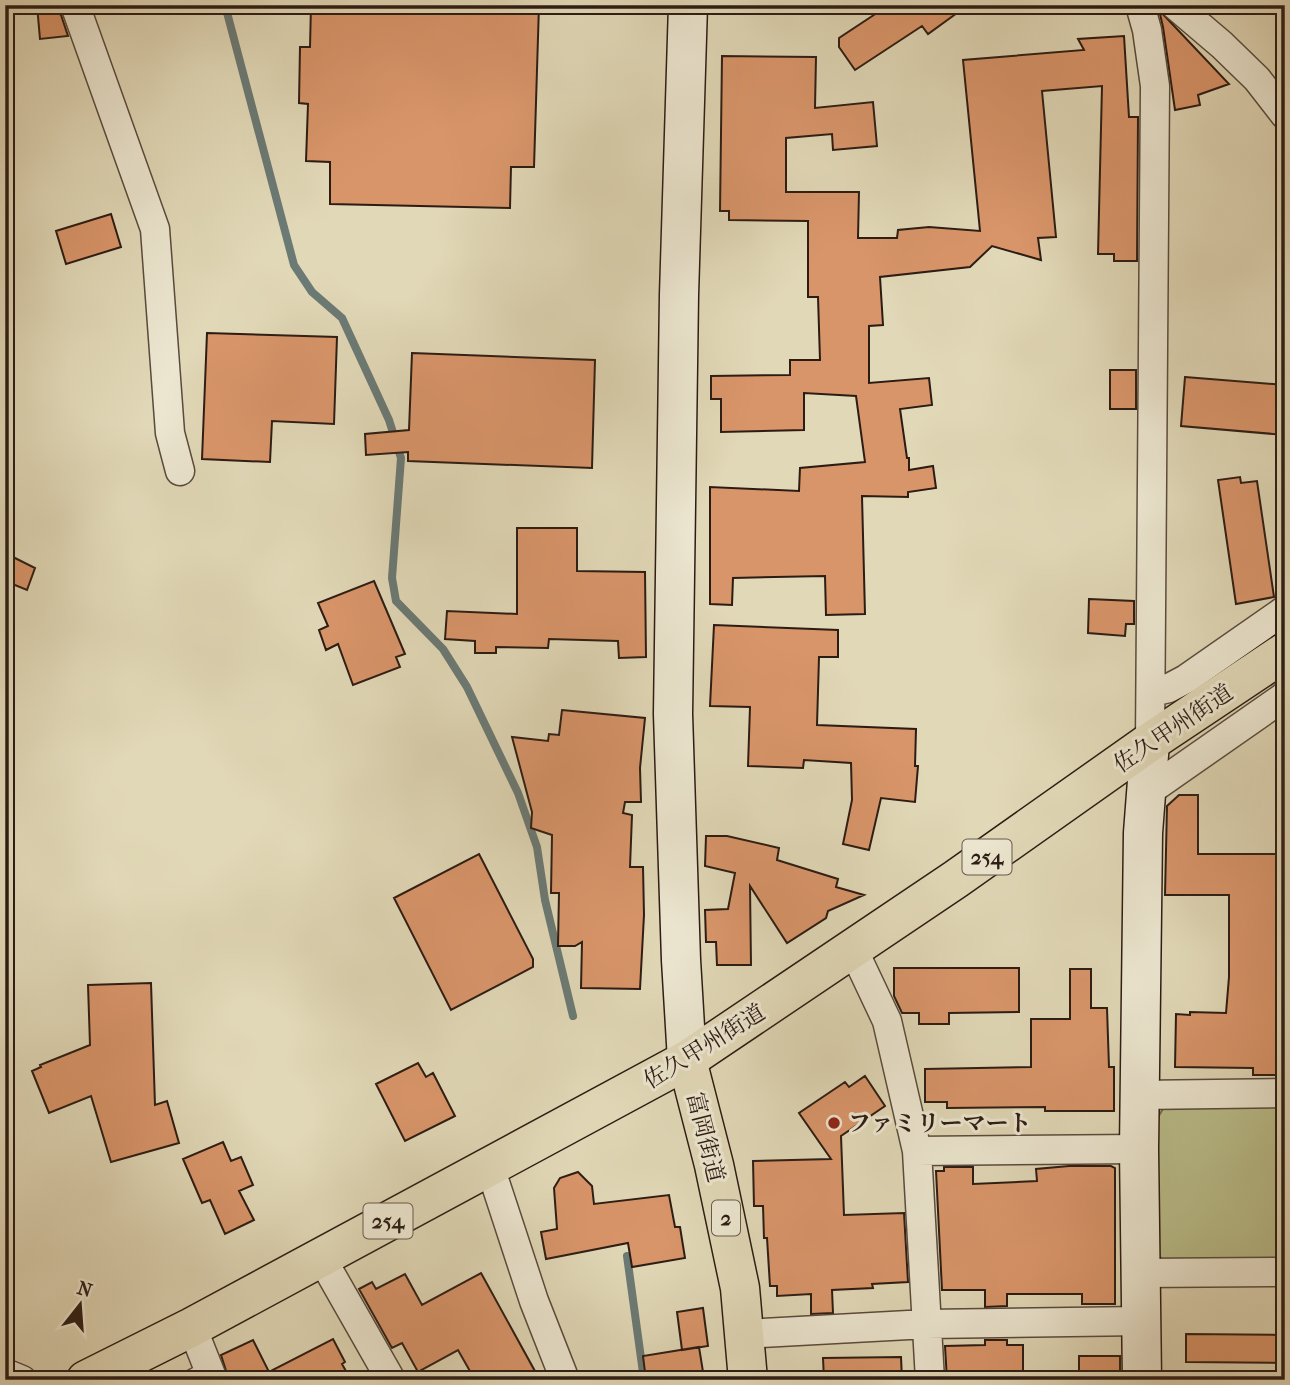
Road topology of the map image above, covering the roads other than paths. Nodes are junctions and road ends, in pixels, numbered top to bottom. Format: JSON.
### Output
{"nodes":[{"id":1,"x":75,"y":5,"type":"edge"},
{"id":2,"x":688,"y":5,"type":"edge"},
{"id":3,"x":1140,"y":5,"type":"edge"},
{"id":4,"x":1175,"y":5,"type":"edge"},
{"id":5,"x":1285,"y":116,"type":"edge"},
{"id":6,"x":180,"y":471,"type":"dead end"},
{"id":7,"x":1285,"y":610,"type":"edge"},
{"id":8,"x":1285,"y":652,"type":"edge"},
{"id":9,"x":1152,"y":692,"type":"junction"},
{"id":10,"x":1285,"y":696,"type":"edge"},
{"id":11,"x":1150,"y":742,"type":"junction"},
{"id":12,"x":1146,"y":793,"type":"junction"},
{"id":13,"x":853,"y":949,"type":"junction"},
{"id":14,"x":687,"y":1060,"type":"junction"},
{"id":15,"x":1285,"y":1093,"type":"edge"},
{"id":16,"x":1140,"y":1095,"type":"junction"},
{"id":17,"x":1139,"y":1149,"type":"junction"},
{"id":18,"x":917,"y":1151,"type":"junction"},
{"id":19,"x":490,"y":1167,"type":"junction"},
{"id":20,"x":321,"y":1257,"type":"junction"},
{"id":21,"x":1285,"y":1272,"type":"edge"},
{"id":22,"x":1141,"y":1273,"type":"junction"},
{"id":23,"x":1142,"y":1321,"type":"junction"},
{"id":24,"x":927,"y":1324,"type":"junction"},
{"id":25,"x":192,"y":1327,"type":"junction"},
{"id":26,"x":745,"y":1334,"type":"junction"},
{"id":27,"x":5,"y":1373,"type":"edge"},
{"id":28,"x":202,"y":1376,"type":"edge"},
{"id":29,"x":22,"y":1380,"type":"edge"},
{"id":30,"x":86,"y":1380,"type":"edge"},
{"id":31,"x":391,"y":1380,"type":"edge"},
{"id":32,"x":565,"y":1380,"type":"edge"},
{"id":33,"x":748,"y":1380,"type":"edge"},
{"id":34,"x":930,"y":1380,"type":"edge"},
{"id":35,"x":1142,"y":1380,"type":"edge"}],
"edges":[{"from":1,"to":6,"type":"street"},
{"from":2,"to":14,"type":"main road"},
{"from":3,"to":9,"type":"street"},
{"from":4,"to":5,"type":"street"},
{"from":7,"to":9,"type":"street"},
{"from":8,"to":11,"type":"main road","name":"佐久甲州街道","number":"254"},
{"from":9,"to":11,"type":"street"},
{"from":10,"to":12,"type":"street"},
{"from":11,"to":12,"type":"main road"},
{"from":11,"to":13,"type":"main road","name":"佐久甲州街道","number":"254"},
{"from":12,"to":16,"type":"main road"},
{"from":13,"to":14,"type":"main road","name":"佐久甲州街道","number":"254"},
{"from":13,"to":18,"type":"street"},
{"from":14,"to":19,"type":"main road","name":"佐久甲州街道","number":"254"},
{"from":14,"to":26,"type":"main road","name":"富岡街道","number":"2"},
{"from":15,"to":16,"type":"street"},
{"from":16,"to":17,"type":"main road"},
{"from":17,"to":18,"type":"street"},
{"from":17,"to":22,"type":"main road"},
{"from":18,"to":24,"type":"street"},
{"from":19,"to":20,"type":"main road","name":"佐久甲州街道","number":"254"},
{"from":19,"to":32,"type":"street"},
{"from":20,"to":25,"type":"main road","name":"佐久甲州街道","number":"254"},
{"from":20,"to":31,"type":"street"},
{"from":21,"to":22,"type":"street"},
{"from":22,"to":23,"type":"main road"},
{"from":23,"to":24,"type":"street"},
{"from":23,"to":35,"type":"main road"},
{"from":24,"to":26,"type":"street"},
{"from":24,"to":34,"type":"street"},
{"from":25,"to":28,"type":"street"},
{"from":25,"to":30,"type":"main road","name":"佐久甲州街道","number":"254"},
{"from":26,"to":33,"type":"main road","name":"富岡街道","number":"2"},
{"from":27,"to":29,"type":"street"}]}
